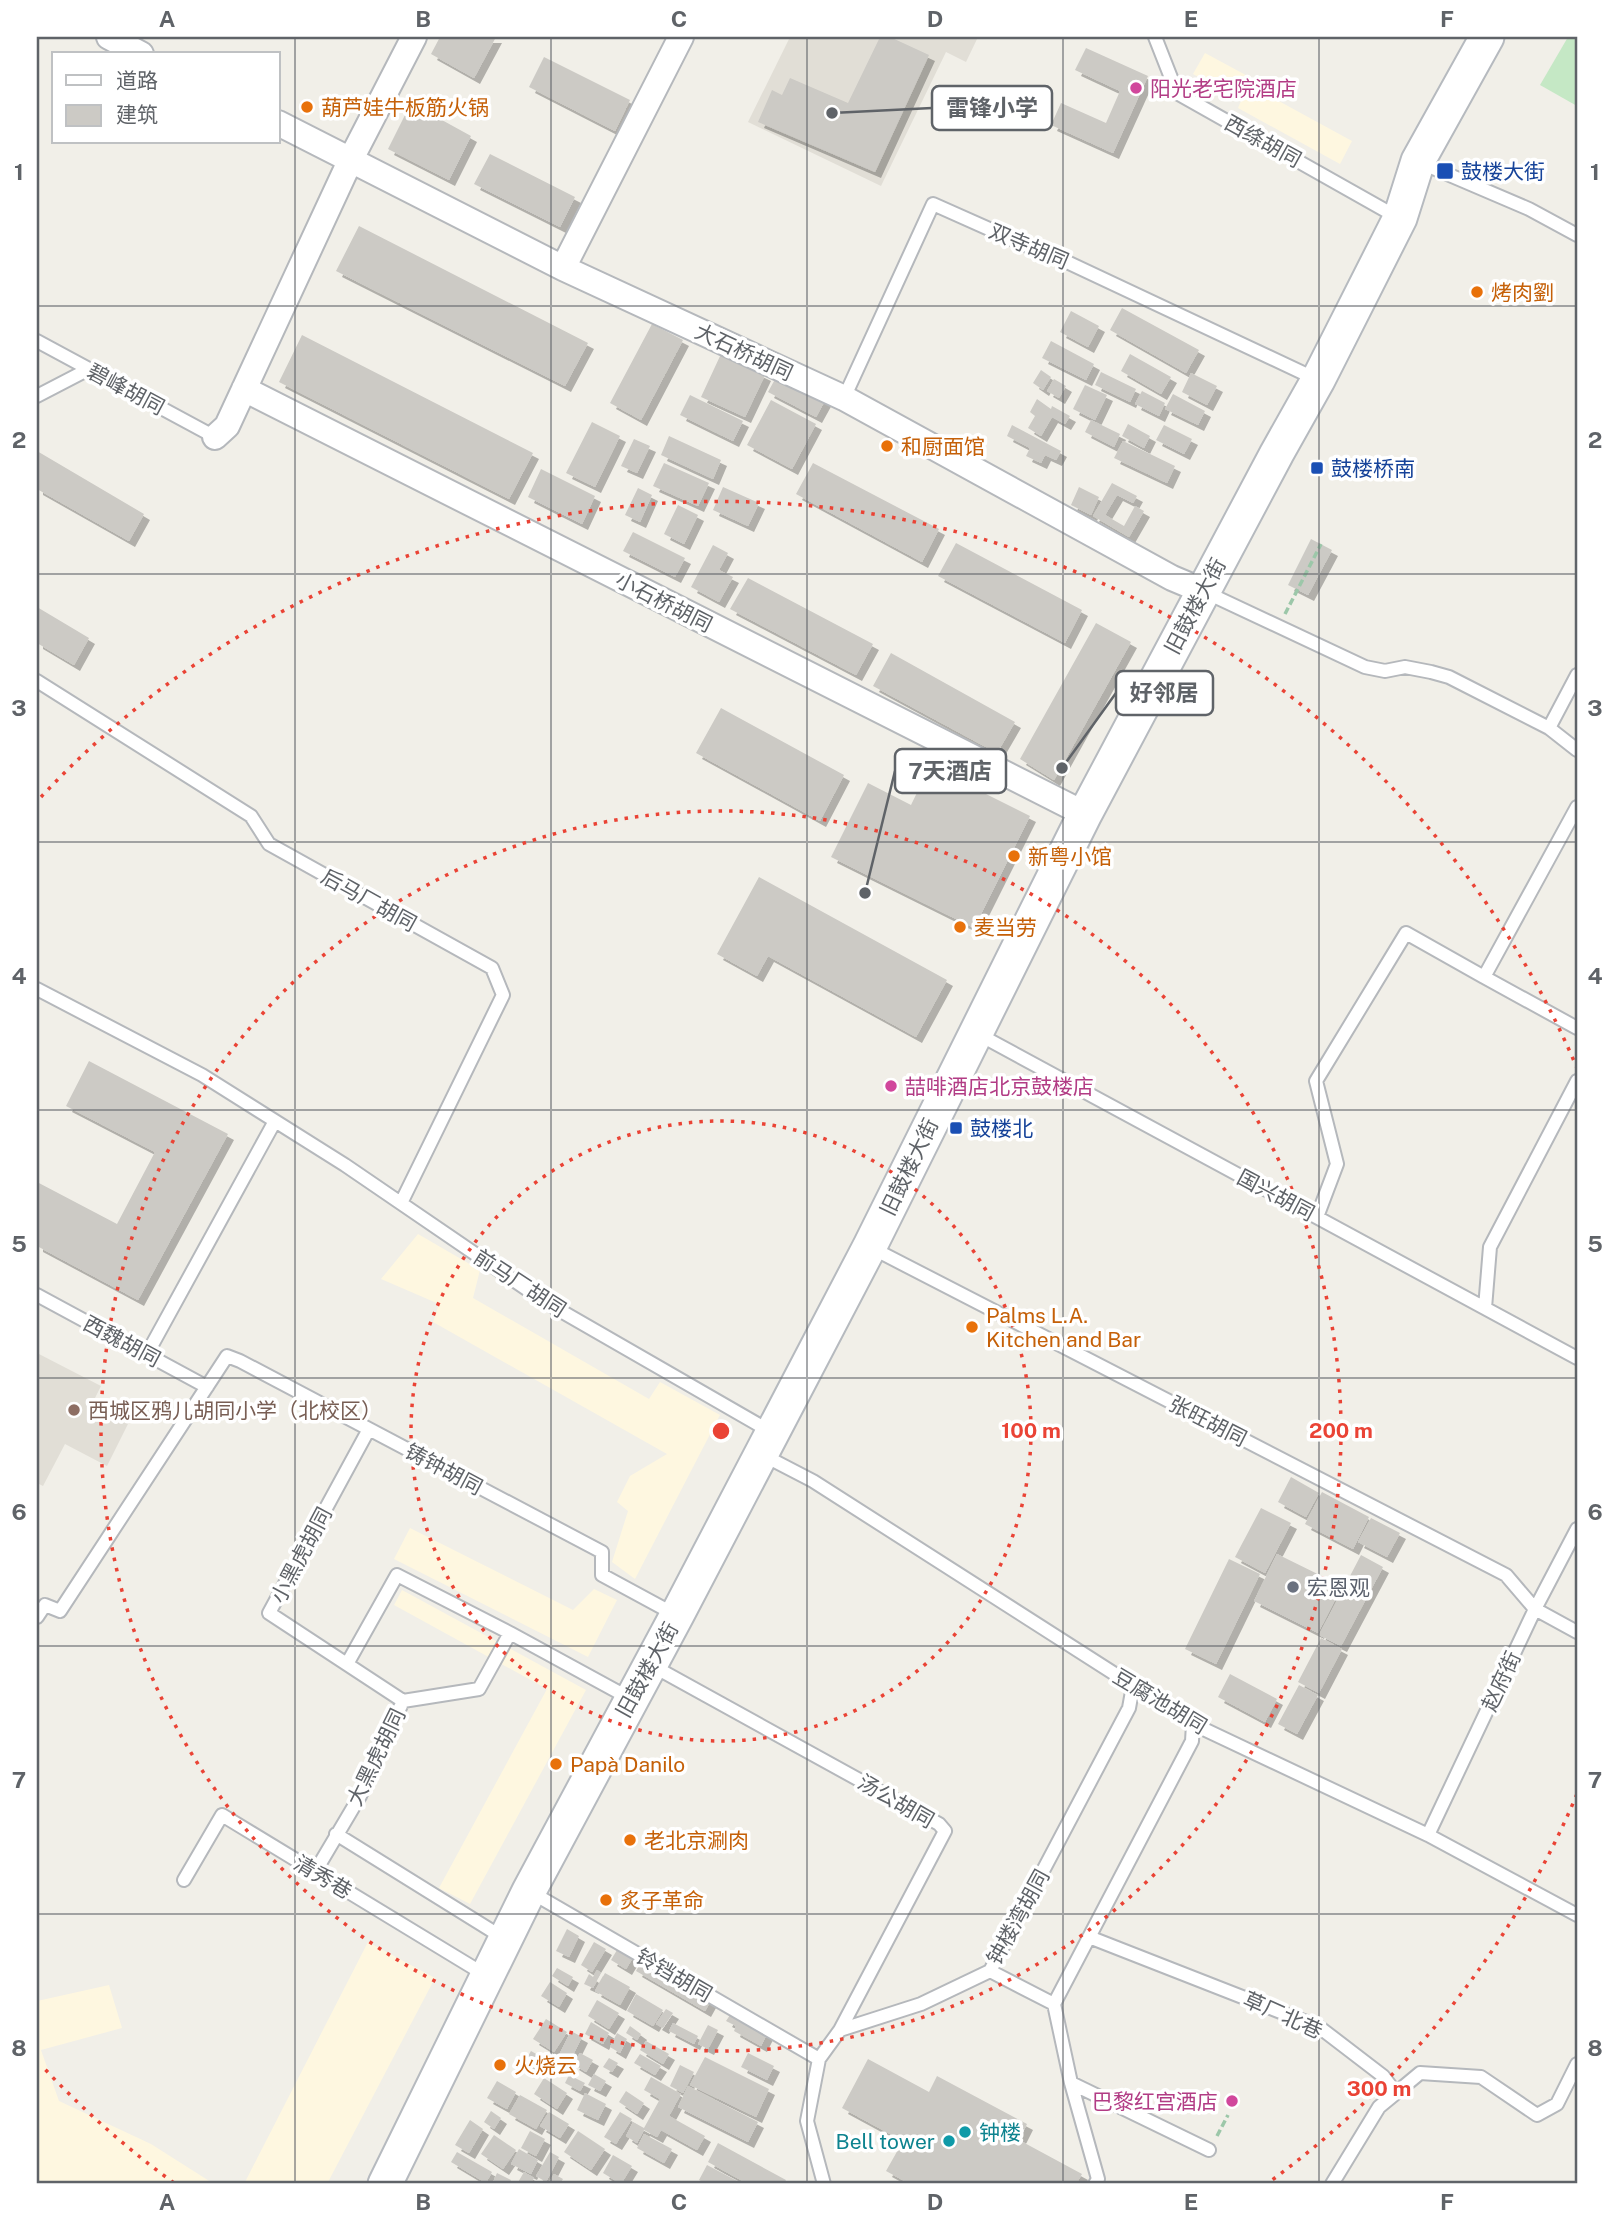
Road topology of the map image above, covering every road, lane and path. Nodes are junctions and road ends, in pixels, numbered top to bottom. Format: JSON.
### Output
{"nodes":[{"id":1,"x":109,"y":37,"type":"edge"},
{"id":2,"x":414,"y":37,"type":"edge"},
{"id":3,"x":681,"y":37,"type":"edge"},
{"id":4,"x":1155,"y":37,"type":"edge"},
{"id":5,"x":1487,"y":37,"type":"edge"},
{"id":6,"x":137,"y":52,"type":"edge"},
{"id":7,"x":280,"y":124,"type":"edge"},
{"id":8,"x":351,"y":159,"type":"junction"},
{"id":9,"x":1418,"y":162,"type":"junction"},
{"id":10,"x":1401,"y":218,"type":"junction"},
{"id":11,"x":1577,"y":234,"type":"edge"},
{"id":12,"x":563,"y":268,"type":"junction"},
{"id":13,"x":37,"y":341,"type":"edge"},
{"id":14,"x":89,"y":369,"type":"junction"},
{"id":15,"x":1318,"y":380,"type":"junction"},
{"id":16,"x":244,"y":389,"type":"junction"},
{"id":17,"x":37,"y":396,"type":"edge"},
{"id":18,"x":844,"y":398,"type":"junction"},
{"id":19,"x":215,"y":437,"type":"joint"},
{"id":20,"x":1321,"y":544,"type":"dead end"},
{"id":21,"x":1203,"y":591,"type":"junction"},
{"id":22,"x":1279,"y":626,"type":"junction"},
{"id":23,"x":1577,"y":675,"type":"edge"},
{"id":24,"x":37,"y":681,"type":"edge"},
{"id":25,"x":1549,"y":729,"type":"junction"},
{"id":26,"x":1577,"y":750,"type":"edge"},
{"id":27,"x":1577,"y":807,"type":"edge"},
{"id":28,"x":1084,"y":814,"type":"junction"},
{"id":29,"x":1484,"y":976,"type":"junction"},
{"id":30,"x":37,"y":989,"type":"edge"},
{"id":31,"x":1577,"y":1028,"type":"edge"},
{"id":32,"x":975,"y":1032,"type":"junction"},
{"id":33,"x":1577,"y":1081,"type":"edge"},
{"id":34,"x":275,"y":1121,"type":"junction"},
{"id":35,"x":401,"y":1203,"type":"junction"},
{"id":36,"x":1317,"y":1217,"type":"junction"},
{"id":37,"x":870,"y":1246,"type":"junction"},
{"id":38,"x":37,"y":1295,"type":"edge"},
{"id":39,"x":1485,"y":1308,"type":"junction"},
{"id":40,"x":147,"y":1354,"type":"junction"},
{"id":41,"x":1577,"y":1358,"type":"edge"},
{"id":42,"x":207,"y":1387,"type":"junction"},
{"id":43,"x":369,"y":1429,"type":"junction"},
{"id":44,"x":767,"y":1443,"type":"junction"},
{"id":45,"x":1577,"y":1529,"type":"edge"},
{"id":46,"x":1535,"y":1609,"type":"junction"},
{"id":47,"x":677,"y":1615,"type":"junction"},
{"id":48,"x":37,"y":1618,"type":"edge"},
{"id":49,"x":1577,"y":1632,"type":"edge"},
{"id":50,"x":510,"y":1633,"type":"junction"},
{"id":51,"x":347,"y":1664,"type":"junction"},
{"id":52,"x":650,"y":1664,"type":"junction"},
{"id":53,"x":1133,"y":1686,"type":"junction"},
{"id":54,"x":631,"y":1699,"type":"junction"},
{"id":55,"x":403,"y":1701,"type":"junction"},
{"id":56,"x":1193,"y":1724,"type":"junction"},
{"id":57,"x":336,"y":1835,"type":"junction"},
{"id":58,"x":1428,"y":1835,"type":"junction"},
{"id":59,"x":315,"y":1872,"type":"junction"},
{"id":60,"x":184,"y":1880,"type":"dead end"},
{"id":61,"x":529,"y":1891,"type":"junction"},
{"id":62,"x":1577,"y":1915,"type":"edge"},
{"id":63,"x":1089,"y":1937,"type":"junction"},
{"id":64,"x":505,"y":1938,"type":"junction"},
{"id":65,"x":990,"y":1971,"type":"junction"},
{"id":66,"x":488,"y":1977,"type":"junction"},
{"id":67,"x":1054,"y":2004,"type":"junction"},
{"id":68,"x":840,"y":2030,"type":"junction"},
{"id":69,"x":820,"y":2059,"type":"junction"},
{"id":70,"x":1577,"y":2064,"type":"edge"},
{"id":71,"x":1071,"y":2083,"type":"junction"},
{"id":72,"x":1396,"y":2093,"type":"junction"},
{"id":73,"x":1228,"y":2115,"type":"dead end"},
{"id":74,"x":1209,"y":2150,"type":"joint"},
{"id":75,"x":385,"y":2184,"type":"edge"},
{"id":76,"x":824,"y":2184,"type":"edge"},
{"id":77,"x":1095,"y":2184,"type":"edge"},
{"id":78,"x":1332,"y":2184,"type":"edge"}],
"edges":[{"from":1,"to":6,"type":"street"},
{"from":2,"to":8,"type":"street"},
{"from":3,"to":12,"type":"street"},
{"from":4,"to":10,"type":"lane","name":"西绦胡同"},
{"from":5,"to":9,"type":"main road","name":"旧鼓楼大街"},
{"from":7,"to":8,"type":"street","name":"大石桥胡同"},
{"from":8,"to":12,"type":"street","name":"大石桥胡同"},
{"from":8,"to":16,"type":"street"},
{"from":9,"to":10,"type":"main road","name":"旧鼓楼大街"},
{"from":9,"to":11,"type":"lane"},
{"from":10,"to":15,"type":"main road","name":"旧鼓楼大街"},
{"from":12,"to":18,"type":"street","name":"大石桥胡同"},
{"from":13,"to":14,"type":"lane","name":"碧峰胡同"},
{"from":14,"to":17,"type":"lane"},
{"from":14,"to":19,"type":"lane","name":"碧峰胡同"},
{"from":15,"to":18,"type":"lane","name":"双寺胡同"},
{"from":15,"to":21,"type":"main road","name":"旧鼓楼大街"},
{"from":16,"to":19,"type":"street"},
{"from":16,"to":28,"type":"street","name":"小石桥胡同"},
{"from":18,"to":21,"type":"street","name":"大石桥胡同"},
{"from":20,"to":22,"type":"path"},
{"from":21,"to":22,"type":"lane"},
{"from":21,"to":28,"type":"main road","name":"旧鼓楼大街"},
{"from":22,"to":25,"type":"lane"},
{"from":23,"to":25,"type":"lane"},
{"from":24,"to":35,"type":"lane","name":"后马厂胡同"},
{"from":25,"to":26,"type":"lane"},
{"from":27,"to":29,"type":"lane"},
{"from":28,"to":32,"type":"main road","name":"旧鼓楼大街"},
{"from":29,"to":31,"type":"lane"},
{"from":29,"to":36,"type":"lane"},
{"from":30,"to":34,"type":"lane","name":"前马厂胡同"},
{"from":32,"to":36,"type":"lane","name":"国兴胡同"},
{"from":32,"to":37,"type":"main road","name":"旧鼓楼大街"},
{"from":33,"to":39,"type":"lane"},
{"from":34,"to":35,"type":"lane","name":"前马厂胡同"},
{"from":34,"to":40,"type":"lane"},
{"from":35,"to":44,"type":"lane","name":"前马厂胡同"},
{"from":36,"to":39,"type":"lane","name":"国兴胡同"},
{"from":37,"to":44,"type":"main road","name":"旧鼓楼大街"},
{"from":37,"to":46,"type":"lane","name":"张旺胡同"},
{"from":38,"to":40,"type":"lane","name":"西魏胡同"},
{"from":39,"to":41,"type":"lane","name":"国兴胡同"},
{"from":40,"to":42,"type":"lane","name":"西魏胡同"},
{"from":42,"to":43,"type":"lane","name":"铸钟胡同"},
{"from":42,"to":48,"type":"lane","name":"铸钟胡同"},
{"from":43,"to":47,"type":"lane","name":"铸钟胡同"},
{"from":43,"to":51,"type":"lane","name":"小黑虎胡同"},
{"from":44,"to":47,"type":"main road","name":"旧鼓楼大街"},
{"from":44,"to":53,"type":"lane","name":"豆腐池胡同"},
{"from":45,"to":46,"type":"lane","name":"赵府街"},
{"from":46,"to":49,"type":"lane"},
{"from":46,"to":58,"type":"lane","name":"赵府街"},
{"from":47,"to":52,"type":"main road","name":"旧鼓楼大街"},
{"from":50,"to":51,"type":"lane"},
{"from":50,"to":54,"type":"lane"},
{"from":50,"to":55,"type":"lane","name":"大黑虎胡同"},
{"from":51,"to":55,"type":"lane","name":"小黑虎胡同"},
{"from":52,"to":54,"type":"main road","name":"旧鼓楼大街"},
{"from":52,"to":68,"type":"lane","name":"汤公胡同"},
{"from":53,"to":56,"type":"lane","name":"豆腐池胡同"},
{"from":53,"to":65,"type":"lane","name":"钟楼湾胡同"},
{"from":54,"to":61,"type":"main road","name":"旧鼓楼大街"},
{"from":55,"to":57,"type":"lane","name":"大黑虎胡同"},
{"from":56,"to":58,"type":"lane","name":"豆腐池胡同"},
{"from":56,"to":63,"type":"lane"},
{"from":57,"to":59,"type":"lane","name":"大黑虎胡同"},
{"from":57,"to":64,"type":"lane"},
{"from":58,"to":62,"type":"lane","name":"豆腐池胡同"},
{"from":59,"to":60,"type":"lane","name":"清秀巷"},
{"from":59,"to":66,"type":"lane","name":"清秀巷"},
{"from":61,"to":64,"type":"main road","name":"旧鼓楼大街"},
{"from":61,"to":69,"type":"lane","name":"铃铛胡同"},
{"from":63,"to":67,"type":"lane"},
{"from":63,"to":72,"type":"lane","name":"草厂北巷"},
{"from":64,"to":66,"type":"main road","name":"旧鼓楼大街"},
{"from":65,"to":67,"type":"lane"},
{"from":65,"to":68,"type":"lane","name":"钟楼湾胡同"},
{"from":66,"to":75,"type":"main road","name":"旧鼓楼大街"},
{"from":67,"to":71,"type":"lane"},
{"from":68,"to":69,"type":"lane"},
{"from":69,"to":76,"type":"lane"},
{"from":70,"to":72,"type":"lane"},
{"from":71,"to":74,"type":"lane"},
{"from":71,"to":77,"type":"lane"},
{"from":72,"to":78,"type":"lane"},
{"from":73,"to":74,"type":"path"}]}
